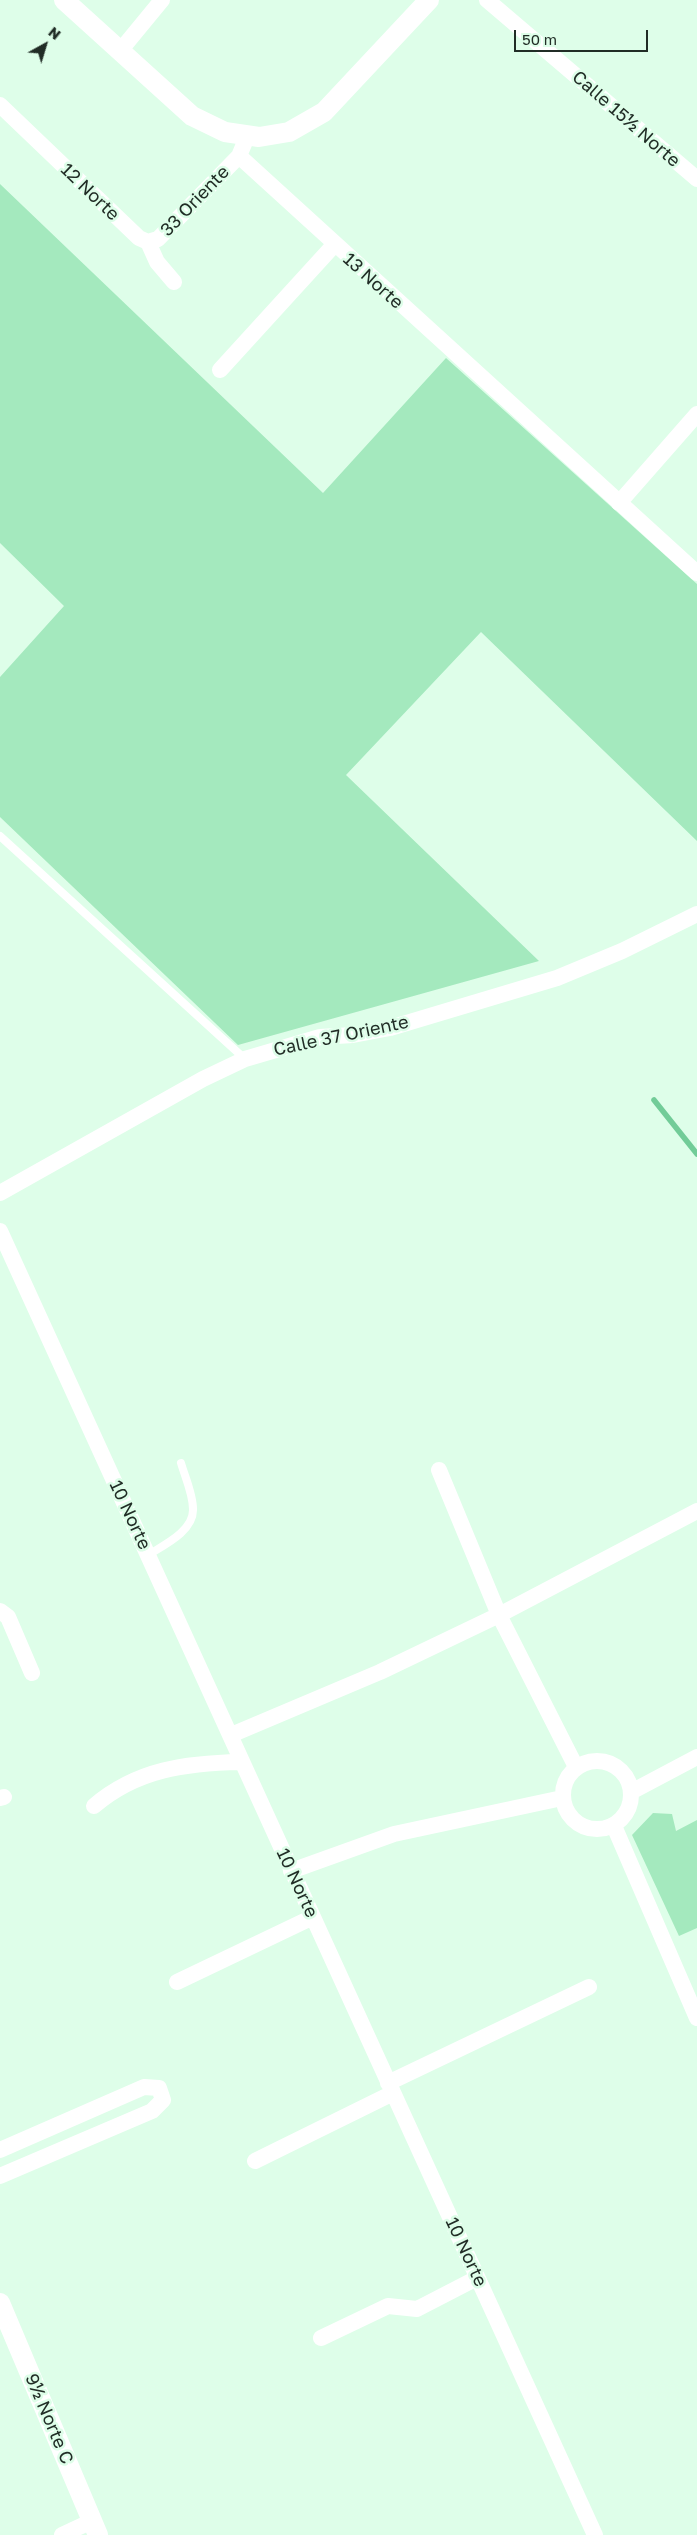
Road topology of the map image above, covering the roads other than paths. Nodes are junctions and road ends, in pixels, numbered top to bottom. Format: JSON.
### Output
{"nodes":[{"id":1,"x":64,"y":0,"type":"edge"},
{"id":2,"x":162,"y":0,"type":"edge"},
{"id":3,"x":487,"y":0,"type":"edge"},
{"id":4,"x":422,"y":3,"type":"edge"},
{"id":5,"x":120,"y":50,"type":"junction"},
{"id":6,"x":0,"y":105,"type":"edge"},
{"id":7,"x":247,"y":137,"type":"junction"},
{"id":8,"x":239,"y":156,"type":"junction"},
{"id":9,"x":697,"y":179,"type":"edge"},
{"id":10,"x":148,"y":242,"type":"junction"},
{"id":11,"x":334,"y":245,"type":"junction"},
{"id":12,"x":174,"y":282,"type":"dead end"},
{"id":13,"x":220,"y":370,"type":"dead end"},
{"id":14,"x":697,"y":414,"type":"edge"},
{"id":15,"x":619,"y":503,"type":"junction"},
{"id":16,"x":697,"y":573,"type":"edge"},
{"id":17,"x":0,"y":836,"type":"edge"},
{"id":18,"x":697,"y":914,"type":"edge"},
{"id":19,"x":244,"y":1059,"type":"junction"},
{"id":20,"x":0,"y":1193,"type":"edge"},
{"id":21,"x":0,"y":1232,"type":"edge"},
{"id":22,"x":181,"y":1463,"type":"dead end"},
{"id":23,"x":439,"y":1470,"type":"dead end"},
{"id":24,"x":697,"y":1512,"type":"edge"},
{"id":25,"x":148,"y":1555,"type":"junction"},
{"id":26,"x":0,"y":1611,"type":"edge"},
{"id":27,"x":499,"y":1615,"type":"junction"},
{"id":28,"x":32,"y":1672,"type":"dead end"},
{"id":29,"x":231,"y":1735,"type":"junction"},
{"id":30,"x":697,"y":1757,"type":"edge"},
{"id":31,"x":241,"y":1762,"type":"junction"},
{"id":32,"x":576,"y":1767,"type":"junction"},
{"id":33,"x":631,"y":1792,"type":"junction"},
{"id":34,"x":562,"y":1798,"type":"junction"},
{"id":35,"x":94,"y":1806,"type":"dead end"},
{"id":36,"x":614,"y":1826,"type":"junction"},
{"id":37,"x":291,"y":1871,"type":"junction"},
{"id":38,"x":313,"y":1917,"type":"junction"},
{"id":39,"x":177,"y":1982,"type":"dead end"},
{"id":40,"x":589,"y":1987,"type":"dead end"},
{"id":41,"x":697,"y":2018,"type":"edge"},
{"id":42,"x":390,"y":2088,"type":"junction"},
{"id":43,"x":108,"y":2103,"type":"junction"},
{"id":44,"x":65,"y":2122,"type":"junction"},
{"id":45,"x":118,"y":2126,"type":"junction"},
{"id":46,"x":20,"y":2141,"type":"junction"},
{"id":47,"x":75,"y":2144,"type":"junction"},
{"id":48,"x":0,"y":2150,"type":"edge"},
{"id":49,"x":255,"y":2161,"type":"dead end"},
{"id":50,"x":31,"y":2163,"type":"junction"},
{"id":51,"x":0,"y":2176,"type":"edge"},
{"id":52,"x":477,"y":2278,"type":"junction"},
{"id":53,"x":0,"y":2303,"type":"edge"},
{"id":54,"x":321,"y":2338,"type":"dead end"},
{"id":55,"x":95,"y":2528,"type":"edge"},
{"id":56,"x":62,"y":2535,"type":"edge"},
{"id":57,"x":595,"y":2535,"type":"edge"}],
"edges":[{"from":1,"to":5,"type":"street"},
{"from":2,"to":5,"type":"street"},
{"from":3,"to":9,"type":"street","name":"Calle 15½ Norte"},
{"from":4,"to":7,"type":"street"},
{"from":5,"to":7,"type":"street"},
{"from":6,"to":10,"type":"street","name":"12 Norte"},
{"from":7,"to":8,"type":"street"},
{"from":8,"to":10,"type":"street","name":"33 Oriente"},
{"from":8,"to":11,"type":"street","name":"13 Norte"},
{"from":10,"to":12,"type":"street","name":"12 Norte"},
{"from":11,"to":13,"type":"street"},
{"from":11,"to":15,"type":"street","name":"13 Norte"},
{"from":14,"to":15,"type":"street"},
{"from":15,"to":16,"type":"street","name":"13 Norte"},
{"from":17,"to":19,"type":"lane"},
{"from":18,"to":19,"type":"street","name":"Calle 37 Oriente"},
{"from":19,"to":20,"type":"street","name":"Calle 37 Oriente"},
{"from":21,"to":25,"type":"street","name":"10 Norte"},
{"from":22,"to":25,"type":"lane"},
{"from":23,"to":27,"type":"street"},
{"from":24,"to":27,"type":"street"},
{"from":25,"to":29,"type":"street","name":"10 Norte"},
{"from":26,"to":28,"type":"street"},
{"from":27,"to":29,"type":"street"},
{"from":27,"to":32,"type":"street"},
{"from":29,"to":31,"type":"street","name":"10 Norte"},
{"from":30,"to":33,"type":"street"},
{"from":31,"to":35,"type":"street"},
{"from":31,"to":37,"type":"street","name":"10 Norte"},
{"from":32,"to":33,"type":"street"},
{"from":32,"to":34,"type":"street"},
{"from":33,"to":36,"type":"street"},
{"from":34,"to":36,"type":"street"},
{"from":34,"to":37,"type":"street"},
{"from":36,"to":41,"type":"street"},
{"from":37,"to":38,"type":"street","name":"10 Norte"},
{"from":38,"to":39,"type":"street"},
{"from":38,"to":42,"type":"street","name":"10 Norte"},
{"from":40,"to":42,"type":"street"},
{"from":42,"to":49,"type":"street"},
{"from":42,"to":52,"type":"street","name":"10 Norte"},
{"from":43,"to":44,"type":"street"},
{"from":43,"to":45,"type":"street"},
{"from":43,"to":45,"type":"street"},
{"from":44,"to":46,"type":"street"},
{"from":44,"to":47,"type":"street"},
{"from":45,"to":47,"type":"street"},
{"from":46,"to":48,"type":"street"},
{"from":46,"to":50,"type":"street"},
{"from":47,"to":50,"type":"street"},
{"from":50,"to":51,"type":"street"},
{"from":52,"to":54,"type":"street"},
{"from":52,"to":57,"type":"street","name":"10 Norte"},
{"from":53,"to":55,"type":"street","name":"9½ Norte C"},
{"from":55,"to":56,"type":"street"}]}
